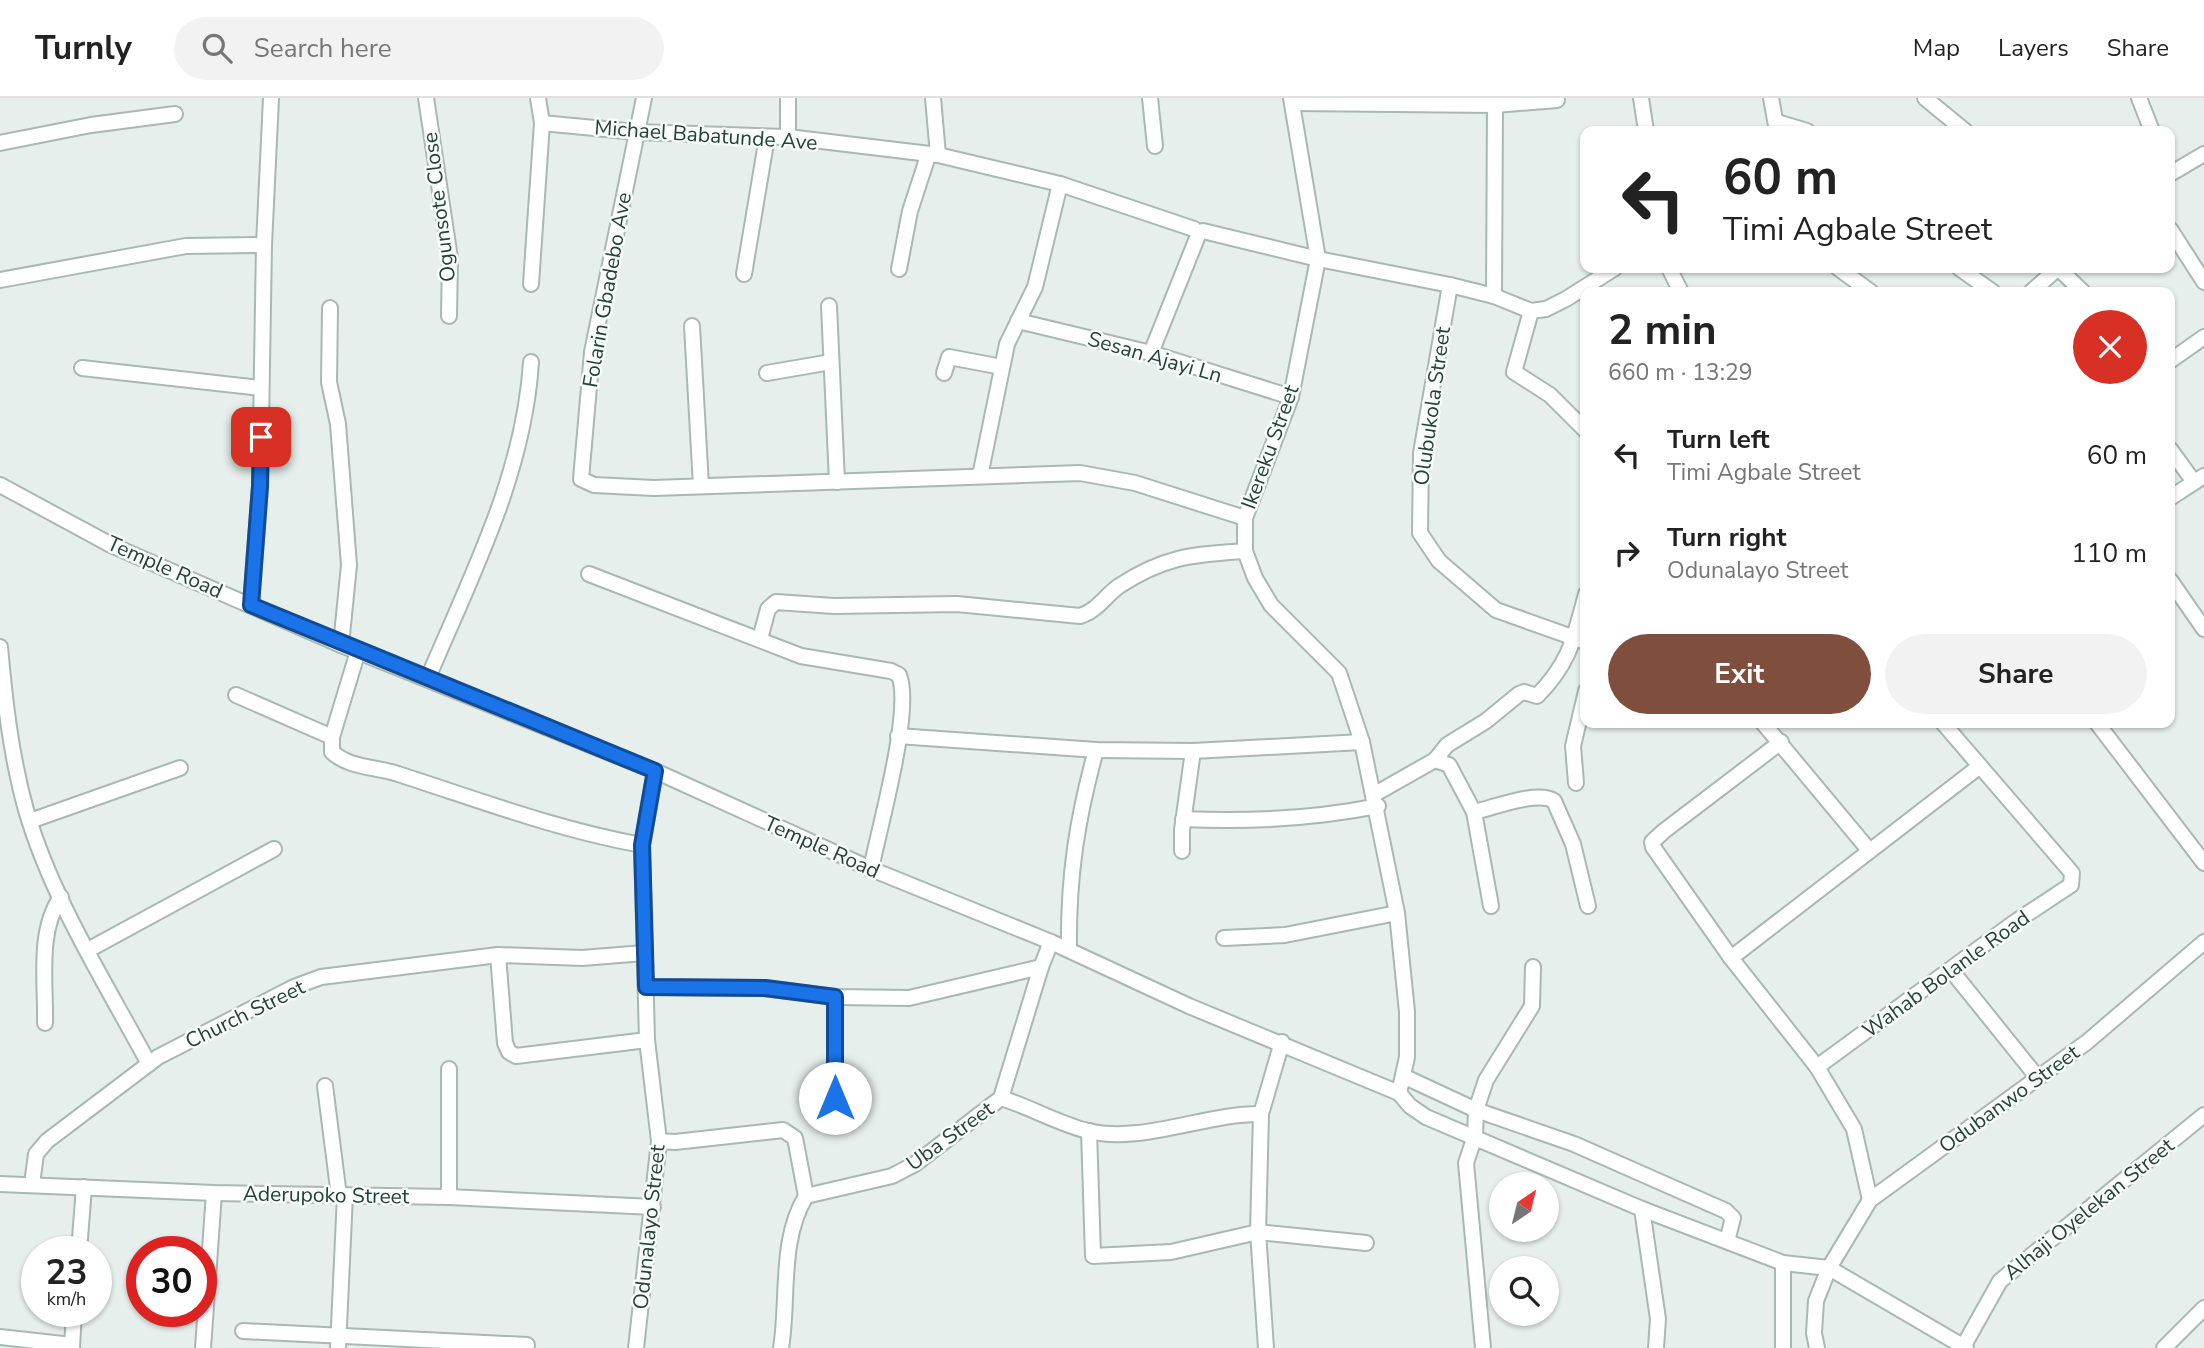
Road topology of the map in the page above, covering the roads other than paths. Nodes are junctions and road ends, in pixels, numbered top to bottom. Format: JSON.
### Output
{"nodes":[{"id":1,"x":271,"y":98,"type":"edge"},
{"id":2,"x":426,"y":98,"type":"edge"},
{"id":3,"x":538,"y":98,"type":"edge"},
{"id":4,"x":644,"y":98,"type":"edge"},
{"id":5,"x":788,"y":98,"type":"edge"},
{"id":6,"x":933,"y":98,"type":"edge"},
{"id":7,"x":1150,"y":98,"type":"edge"},
{"id":8,"x":1641,"y":98,"type":"edge"},
{"id":9,"x":1771,"y":98,"type":"edge"},
{"id":10,"x":1925,"y":98,"type":"edge"},
{"id":11,"x":2139,"y":98,"type":"edge"},
{"id":12,"x":1292,"y":100,"type":"edge"},
{"id":13,"x":1557,"y":100,"type":"dead end"},
{"id":14,"x":1433,"y":101,"type":"edge"},
{"id":15,"x":1495,"y":105,"type":"junction"},
{"id":16,"x":175,"y":114,"type":"dead end"},
{"id":17,"x":542,"y":123,"type":"junction"},
{"id":18,"x":1645,"y":126,"type":"edge"},
{"id":19,"x":1777,"y":126,"type":"edge"},
{"id":20,"x":1959,"y":126,"type":"edge"},
{"id":21,"x":2150,"y":126,"type":"edge"},
{"id":22,"x":636,"y":132,"type":"junction"},
{"id":23,"x":767,"y":137,"type":"junction"},
{"id":24,"x":788,"y":137,"type":"junction"},
{"id":25,"x":0,"y":143,"type":"edge"},
{"id":26,"x":1155,"y":146,"type":"dead end"},
{"id":27,"x":2204,"y":154,"type":"edge"},
{"id":28,"x":933,"y":155,"type":"junction"},
{"id":29,"x":2175,"y":171,"type":"edge"},
{"id":30,"x":1060,"y":184,"type":"junction"},
{"id":31,"x":1198,"y":233,"type":"junction"},
{"id":32,"x":2175,"y":237,"type":"edge"},
{"id":33,"x":264,"y":245,"type":"junction"},
{"id":34,"x":1318,"y":259,"type":"junction"},
{"id":35,"x":899,"y":269,"type":"dead end"},
{"id":36,"x":1606,"y":273,"type":"edge"},
{"id":37,"x":1845,"y":273,"type":"edge"},
{"id":38,"x":1966,"y":273,"type":"edge"},
{"id":39,"x":2052,"y":273,"type":"edge"},
{"id":40,"x":2063,"y":273,"type":"edge"},
{"id":41,"x":744,"y":274,"type":"dead end"},
{"id":42,"x":0,"y":281,"type":"edge"},
{"id":43,"x":2204,"y":282,"type":"edge"},
{"id":44,"x":531,"y":284,"type":"dead end"},
{"id":45,"x":1450,"y":285,"type":"junction"},
{"id":46,"x":1583,"y":287,"type":"edge"},
{"id":47,"x":1864,"y":287,"type":"edge"},
{"id":48,"x":1986,"y":287,"type":"edge"},
{"id":49,"x":2037,"y":287,"type":"edge"},
{"id":50,"x":2078,"y":287,"type":"edge"},
{"id":51,"x":1580,"y":289,"type":"edge"},
{"id":52,"x":1494,"y":296,"type":"junction"},
{"id":53,"x":829,"y":306,"type":"dead end"},
{"id":54,"x":330,"y":308,"type":"dead end"},
{"id":55,"x":1531,"y":311,"type":"junction"},
{"id":56,"x":449,"y":316,"type":"dead end"},
{"id":57,"x":1018,"y":321,"type":"junction"},
{"id":58,"x":692,"y":326,"type":"dead end"},
{"id":59,"x":2204,"y":337,"type":"edge"},
{"id":60,"x":1152,"y":353,"type":"junction"},
{"id":61,"x":2175,"y":357,"type":"edge"},
{"id":62,"x":531,"y":362,"type":"dead end"},
{"id":63,"x":831,"y":362,"type":"junction"},
{"id":64,"x":1002,"y":367,"type":"junction"},
{"id":65,"x":82,"y":368,"type":"dead end"},
{"id":66,"x":767,"y":373,"type":"dead end"},
{"id":67,"x":944,"y":373,"type":"dead end"},
{"id":68,"x":261,"y":388,"type":"junction"},
{"id":69,"x":1291,"y":397,"type":"junction"},
{"id":70,"x":1580,"y":425,"type":"edge"},
{"id":71,"x":2175,"y":454,"type":"edge"},
{"id":72,"x":980,"y":476,"type":"junction"},
{"id":73,"x":2199,"y":479,"type":"edge"},
{"id":74,"x":837,"y":482,"type":"junction"},
{"id":75,"x":0,"y":485,"type":"edge"},
{"id":76,"x":701,"y":486,"type":"junction"},
{"id":77,"x":2175,"y":495,"type":"edge"},
{"id":78,"x":1245,"y":518,"type":"junction"},
{"id":79,"x":1245,"y":551,"type":"junction"},
{"id":80,"x":589,"y":574,"type":"dead end"},
{"id":81,"x":2175,"y":587,"type":"edge"},
{"id":82,"x":251,"y":605,"type":"junction"},
{"id":83,"x":2204,"y":629,"type":"edge"},
{"id":84,"x":760,"y":639,"type":"junction"},
{"id":85,"x":1580,"y":640,"type":"edge"},
{"id":86,"x":341,"y":645,"type":"junction"},
{"id":87,"x":0,"y":647,"type":"edge"},
{"id":88,"x":358,"y":651,"type":"junction"},
{"id":89,"x":428,"y":678,"type":"junction"},
{"id":90,"x":236,"y":695,"type":"dead end"},
{"id":91,"x":1580,"y":716,"type":"edge"},
{"id":92,"x":1768,"y":728,"type":"edge"},
{"id":93,"x":1947,"y":728,"type":"edge"},
{"id":94,"x":2101,"y":728,"type":"edge"},
{"id":95,"x":898,"y":736,"type":"junction"},
{"id":96,"x":332,"y":737,"type":"junction"},
{"id":97,"x":1362,"y":742,"type":"junction"},
{"id":98,"x":1781,"y":743,"type":"junction"},
{"id":99,"x":1096,"y":750,"type":"junction"},
{"id":100,"x":1193,"y":751,"type":"junction"},
{"id":101,"x":1435,"y":760,"type":"junction"},
{"id":102,"x":1980,"y":766,"type":"junction"},
{"id":103,"x":180,"y":768,"type":"dead end"},
{"id":104,"x":655,"y":771,"type":"junction"},
{"id":105,"x":1576,"y":783,"type":"dead end"},
{"id":106,"x":1376,"y":800,"type":"junction"},
{"id":107,"x":1474,"y":812,"type":"junction"},
{"id":108,"x":1183,"y":819,"type":"junction"},
{"id":109,"x":30,"y":821,"type":"junction"},
{"id":110,"x":642,"y":845,"type":"junction"},
{"id":111,"x":274,"y":849,"type":"dead end"},
{"id":112,"x":1868,"y":849,"type":"junction"},
{"id":113,"x":1182,"y":850,"type":"dead end"},
{"id":114,"x":2204,"y":863,"type":"edge"},
{"id":115,"x":871,"y":869,"type":"junction"},
{"id":116,"x":61,"y":897,"type":"junction"},
{"id":117,"x":1491,"y":906,"type":"dead end"},
{"id":118,"x":1588,"y":906,"type":"dead end"},
{"id":119,"x":1396,"y":913,"type":"junction"},
{"id":120,"x":1224,"y":938,"type":"dead end"},
{"id":121,"x":1051,"y":942,"type":"junction"},
{"id":122,"x":2204,"y":942,"type":"edge"},
{"id":123,"x":1069,"y":949,"type":"junction"},
{"id":124,"x":88,"y":950,"type":"junction"},
{"id":125,"x":644,"y":953,"type":"junction"},
{"id":126,"x":498,"y":955,"type":"junction"},
{"id":127,"x":1731,"y":958,"type":"junction"},
{"id":128,"x":1041,"y":967,"type":"junction"},
{"id":129,"x":1533,"y":967,"type":"dead end"},
{"id":130,"x":1951,"y":970,"type":"junction"},
{"id":131,"x":646,"y":987,"type":"junction"},
{"id":132,"x":835,"y":997,"type":"junction"},
{"id":133,"x":45,"y":1023,"type":"dead end"},
{"id":134,"x":647,"y":1040,"type":"junction"},
{"id":135,"x":1282,"y":1042,"type":"junction"},
{"id":136,"x":149,"y":1064,"type":"junction"},
{"id":137,"x":1817,"y":1068,"type":"junction"},
{"id":138,"x":449,"y":1069,"type":"dead end"},
{"id":139,"x":1403,"y":1076,"type":"junction"},
{"id":140,"x":2038,"y":1078,"type":"junction"},
{"id":141,"x":325,"y":1086,"type":"dead end"},
{"id":142,"x":1399,"y":1093,"type":"junction"},
{"id":143,"x":835,"y":1098,"type":"dead end"},
{"id":144,"x":1001,"y":1098,"type":"junction"},
{"id":145,"x":1476,"y":1110,"type":"junction"},
{"id":146,"x":1261,"y":1114,"type":"junction"},
{"id":147,"x":2204,"y":1115,"type":"edge"},
{"id":148,"x":1089,"y":1131,"type":"junction"},
{"id":149,"x":1475,"y":1136,"type":"junction"},
{"id":150,"x":659,"y":1141,"type":"junction"},
{"id":151,"x":0,"y":1184,"type":"edge"},
{"id":152,"x":32,"y":1184,"type":"junction"},
{"id":153,"x":84,"y":1187,"type":"junction"},
{"id":154,"x":215,"y":1193,"type":"junction"},
{"id":155,"x":342,"y":1195,"type":"junction"},
{"id":156,"x":806,"y":1196,"type":"junction"},
{"id":157,"x":450,"y":1197,"type":"junction"},
{"id":158,"x":1870,"y":1200,"type":"junction"},
{"id":159,"x":653,"y":1207,"type":"junction"},
{"id":160,"x":1642,"y":1209,"type":"junction"},
{"id":161,"x":1258,"y":1232,"type":"junction"},
{"id":162,"x":80,"y":1236,"type":"edge"},
{"id":163,"x":1727,"y":1241,"type":"junction"},
{"id":164,"x":1366,"y":1243,"type":"dead end"},
{"id":165,"x":1786,"y":1263,"type":"junction"},
{"id":166,"x":1824,"y":1267,"type":"junction"},
{"id":167,"x":2204,"y":1308,"type":"edge"},
{"id":168,"x":73,"y":1327,"type":"edge"},
{"id":169,"x":243,"y":1331,"type":"dead end"},
{"id":170,"x":0,"y":1337,"type":"edge"},
{"id":171,"x":338,"y":1342,"type":"edge"},
{"id":172,"x":527,"y":1345,"type":"dead end"},
{"id":173,"x":72,"y":1346,"type":"edge"},
{"id":174,"x":1965,"y":1347,"type":"edge"},
{"id":175,"x":203,"y":1348,"type":"edge"},
{"id":176,"x":636,"y":1348,"type":"edge"},
{"id":177,"x":781,"y":1348,"type":"edge"},
{"id":178,"x":1266,"y":1348,"type":"edge"},
{"id":179,"x":1483,"y":1348,"type":"edge"},
{"id":180,"x":1656,"y":1348,"type":"edge"},
{"id":181,"x":1783,"y":1348,"type":"edge"},
{"id":182,"x":1817,"y":1348,"type":"edge"},
{"id":183,"x":2164,"y":1348,"type":"edge"}],
"edges":[{"from":1,"to":33,"type":"street"},
{"from":2,"to":56,"type":"street","name":"Ogunsote Close"},
{"from":3,"to":17,"type":"street"},
{"from":4,"to":22,"type":"street","name":"Folarin Gbadebo Ave"},
{"from":5,"to":24,"type":"street"},
{"from":6,"to":28,"type":"street"},
{"from":7,"to":26,"type":"street"},
{"from":8,"to":18,"type":"street"},
{"from":9,"to":19,"type":"street"},
{"from":10,"to":20,"type":"street"},
{"from":11,"to":21,"type":"street"},
{"from":12,"to":14,"type":"street"},
{"from":12,"to":34,"type":"street","name":"Ikereku Street"},
{"from":13,"to":15,"type":"street"},
{"from":14,"to":15,"type":"street"},
{"from":15,"to":52,"type":"street"},
{"from":16,"to":25,"type":"street"},
{"from":17,"to":22,"type":"street","name":"Michael Babatunde Ave"},
{"from":17,"to":44,"type":"street"},
{"from":22,"to":23,"type":"street","name":"Michael Babatunde Ave"},
{"from":22,"to":76,"type":"street","name":"Folarin Gbadebo Ave"},
{"from":23,"to":24,"type":"street","name":"Michael Babatunde Ave"},
{"from":23,"to":41,"type":"street"},
{"from":24,"to":28,"type":"street","name":"Michael Babatunde Ave"},
{"from":27,"to":29,"type":"street"},
{"from":28,"to":30,"type":"street","name":"Michael Babatunde Ave"},
{"from":28,"to":35,"type":"street"},
{"from":30,"to":31,"type":"street","name":"Michael Babatunde Ave"},
{"from":30,"to":57,"type":"street"},
{"from":31,"to":34,"type":"street","name":"Michael Babatunde Ave"},
{"from":31,"to":60,"type":"street"},
{"from":32,"to":43,"type":"street"},
{"from":33,"to":42,"type":"street"},
{"from":33,"to":68,"type":"street"},
{"from":34,"to":45,"type":"street","name":"Michael Babatunde Ave"},
{"from":34,"to":69,"type":"street","name":"Ikereku Street"},
{"from":36,"to":46,"type":"street"},
{"from":37,"to":47,"type":"street"},
{"from":38,"to":48,"type":"street"},
{"from":39,"to":49,"type":"street"},
{"from":40,"to":50,"type":"street"},
{"from":45,"to":52,"type":"street","name":"Michael Babatunde Ave"},
{"from":45,"to":85,"type":"street","name":"Olubukola Street"},
{"from":51,"to":55,"type":"street"},
{"from":52,"to":55,"type":"street","name":"Michael Babatunde Ave"},
{"from":53,"to":63,"type":"street"},
{"from":54,"to":86,"type":"street"},
{"from":55,"to":70,"type":"street"},
{"from":57,"to":60,"type":"street","name":"Sesan Ajayi Ln"},
{"from":57,"to":64,"type":"street"},
{"from":58,"to":76,"type":"street"},
{"from":59,"to":61,"type":"street"},
{"from":60,"to":69,"type":"street","name":"Sesan Ajayi Ln"},
{"from":62,"to":89,"type":"street"},
{"from":63,"to":66,"type":"street"},
{"from":63,"to":74,"type":"street"},
{"from":64,"to":67,"type":"street"},
{"from":64,"to":72,"type":"street"},
{"from":65,"to":68,"type":"street"},
{"from":68,"to":82,"type":"street"},
{"from":69,"to":78,"type":"street","name":"Ikereku Street"},
{"from":71,"to":73,"type":"street"},
{"from":72,"to":74,"type":"street"},
{"from":72,"to":78,"type":"street"},
{"from":73,"to":77,"type":"street"},
{"from":74,"to":76,"type":"street"},
{"from":75,"to":82,"type":"street","name":"Temple Road"},
{"from":78,"to":79,"type":"street","name":"Ikereku Street"},
{"from":79,"to":84,"type":"street"},
{"from":79,"to":97,"type":"street","name":"Ikereku Street"},
{"from":80,"to":84,"type":"street"},
{"from":81,"to":83,"type":"street"},
{"from":82,"to":86,"type":"street","name":"Temple Road"},
{"from":84,"to":95,"type":"street"},
{"from":85,"to":101,"type":"street"},
{"from":86,"to":88,"type":"street","name":"Temple Road"},
{"from":87,"to":109,"type":"street"},
{"from":88,"to":89,"type":"street","name":"Temple Road"},
{"from":88,"to":96,"type":"street"},
{"from":89,"to":104,"type":"street","name":"Temple Road"},
{"from":90,"to":96,"type":"street"},
{"from":91,"to":105,"type":"street"},
{"from":92,"to":98,"type":"street"},
{"from":93,"to":102,"type":"street"},
{"from":94,"to":114,"type":"street"},
{"from":95,"to":99,"type":"street"},
{"from":95,"to":115,"type":"street"},
{"from":96,"to":110,"type":"street"},
{"from":97,"to":100,"type":"street"},
{"from":97,"to":106,"type":"street","name":"Ikereku Street"},
{"from":98,"to":112,"type":"street"},
{"from":98,"to":127,"type":"street"},
{"from":99,"to":100,"type":"street"},
{"from":99,"to":123,"type":"street"},
{"from":100,"to":108,"type":"street"},
{"from":101,"to":106,"type":"street"},
{"from":101,"to":107,"type":"street"},
{"from":102,"to":112,"type":"street"},
{"from":102,"to":130,"type":"street","name":"Wahab Bolanle Road"},
{"from":103,"to":109,"type":"street"},
{"from":104,"to":110,"type":"street","name":"Odunalayo Street"},
{"from":104,"to":115,"type":"street","name":"Temple Road"},
{"from":106,"to":108,"type":"street"},
{"from":106,"to":119,"type":"street","name":"Ikereku Street"},
{"from":107,"to":117,"type":"street"},
{"from":107,"to":118,"type":"street"},
{"from":108,"to":113,"type":"street"},
{"from":109,"to":116,"type":"street"},
{"from":110,"to":125,"type":"street","name":"Odunalayo Street"},
{"from":111,"to":124,"type":"street"},
{"from":112,"to":127,"type":"street"},
{"from":115,"to":121,"type":"street","name":"Temple Road"},
{"from":116,"to":124,"type":"street"},
{"from":116,"to":133,"type":"street"},
{"from":119,"to":120,"type":"street"},
{"from":119,"to":139,"type":"street","name":"Ikereku Street"},
{"from":121,"to":123,"type":"street","name":"Temple Road"},
{"from":121,"to":128,"type":"street","name":"Uba Street"},
{"from":122,"to":140,"type":"street","name":"Odubanwo Street"},
{"from":123,"to":135,"type":"street","name":"Temple Road"},
{"from":124,"to":136,"type":"street"},
{"from":125,"to":126,"type":"street","name":"Church Street"},
{"from":125,"to":131,"type":"street","name":"Odunalayo Street"},
{"from":126,"to":134,"type":"street"},
{"from":126,"to":136,"type":"street","name":"Church Street"},
{"from":127,"to":137,"type":"street"},
{"from":128,"to":132,"type":"street"},
{"from":128,"to":144,"type":"street","name":"Uba Street"},
{"from":129,"to":145,"type":"street"},
{"from":130,"to":137,"type":"street","name":"Wahab Bolanle Road"},
{"from":130,"to":140,"type":"street"},
{"from":131,"to":132,"type":"street"},
{"from":131,"to":134,"type":"street","name":"Odunalayo Street"},
{"from":132,"to":143,"type":"street"},
{"from":134,"to":150,"type":"street","name":"Odunalayo Street"},
{"from":135,"to":142,"type":"street","name":"Temple Road"},
{"from":135,"to":146,"type":"street"},
{"from":136,"to":152,"type":"street","name":"Church Street"},
{"from":137,"to":158,"type":"street"},
{"from":138,"to":157,"type":"street"},
{"from":139,"to":142,"type":"street","name":"Ikereku Street"},
{"from":139,"to":145,"type":"street"},
{"from":140,"to":158,"type":"street","name":"Odubanwo Street"},
{"from":141,"to":155,"type":"street"},
{"from":142,"to":149,"type":"street","name":"Temple Road"},
{"from":144,"to":148,"type":"street"},
{"from":144,"to":156,"type":"street","name":"Uba Street"},
{"from":145,"to":149,"type":"street"},
{"from":145,"to":163,"type":"street"},
{"from":146,"to":148,"type":"street"},
{"from":146,"to":161,"type":"street"},
{"from":147,"to":174,"type":"street","name":"Alhaji Oyelekan Street"},
{"from":148,"to":161,"type":"street"},
{"from":149,"to":160,"type":"street","name":"Temple Road"},
{"from":149,"to":179,"type":"street"},
{"from":150,"to":156,"type":"street"},
{"from":150,"to":159,"type":"street","name":"Odunalayo Street"},
{"from":151,"to":152,"type":"street","name":"Aderupoko Street"},
{"from":152,"to":153,"type":"street","name":"Aderupoko Street"},
{"from":153,"to":154,"type":"street","name":"Aderupoko Street"},
{"from":153,"to":162,"type":"street"},
{"from":154,"to":155,"type":"street","name":"Aderupoko Street"},
{"from":154,"to":175,"type":"street"},
{"from":155,"to":157,"type":"street","name":"Aderupoko Street"},
{"from":155,"to":171,"type":"street"},
{"from":156,"to":177,"type":"street"},
{"from":157,"to":159,"type":"street","name":"Aderupoko Street"},
{"from":158,"to":166,"type":"street","name":"Odubanwo Street"},
{"from":159,"to":176,"type":"street","name":"Odunalayo Street"},
{"from":160,"to":163,"type":"street","name":"Temple Road"},
{"from":160,"to":180,"type":"street"},
{"from":161,"to":164,"type":"street"},
{"from":161,"to":178,"type":"street"},
{"from":163,"to":165,"type":"street","name":"Temple Road"},
{"from":165,"to":166,"type":"street","name":"Temple Road"},
{"from":165,"to":181,"type":"street"},
{"from":166,"to":174,"type":"street"},
{"from":166,"to":182,"type":"street","name":"Odubanwo Street"},
{"from":167,"to":183,"type":"street"},
{"from":168,"to":173,"type":"street"},
{"from":169,"to":171,"type":"street"},
{"from":170,"to":173,"type":"street"},
{"from":171,"to":172,"type":"street"}]}
